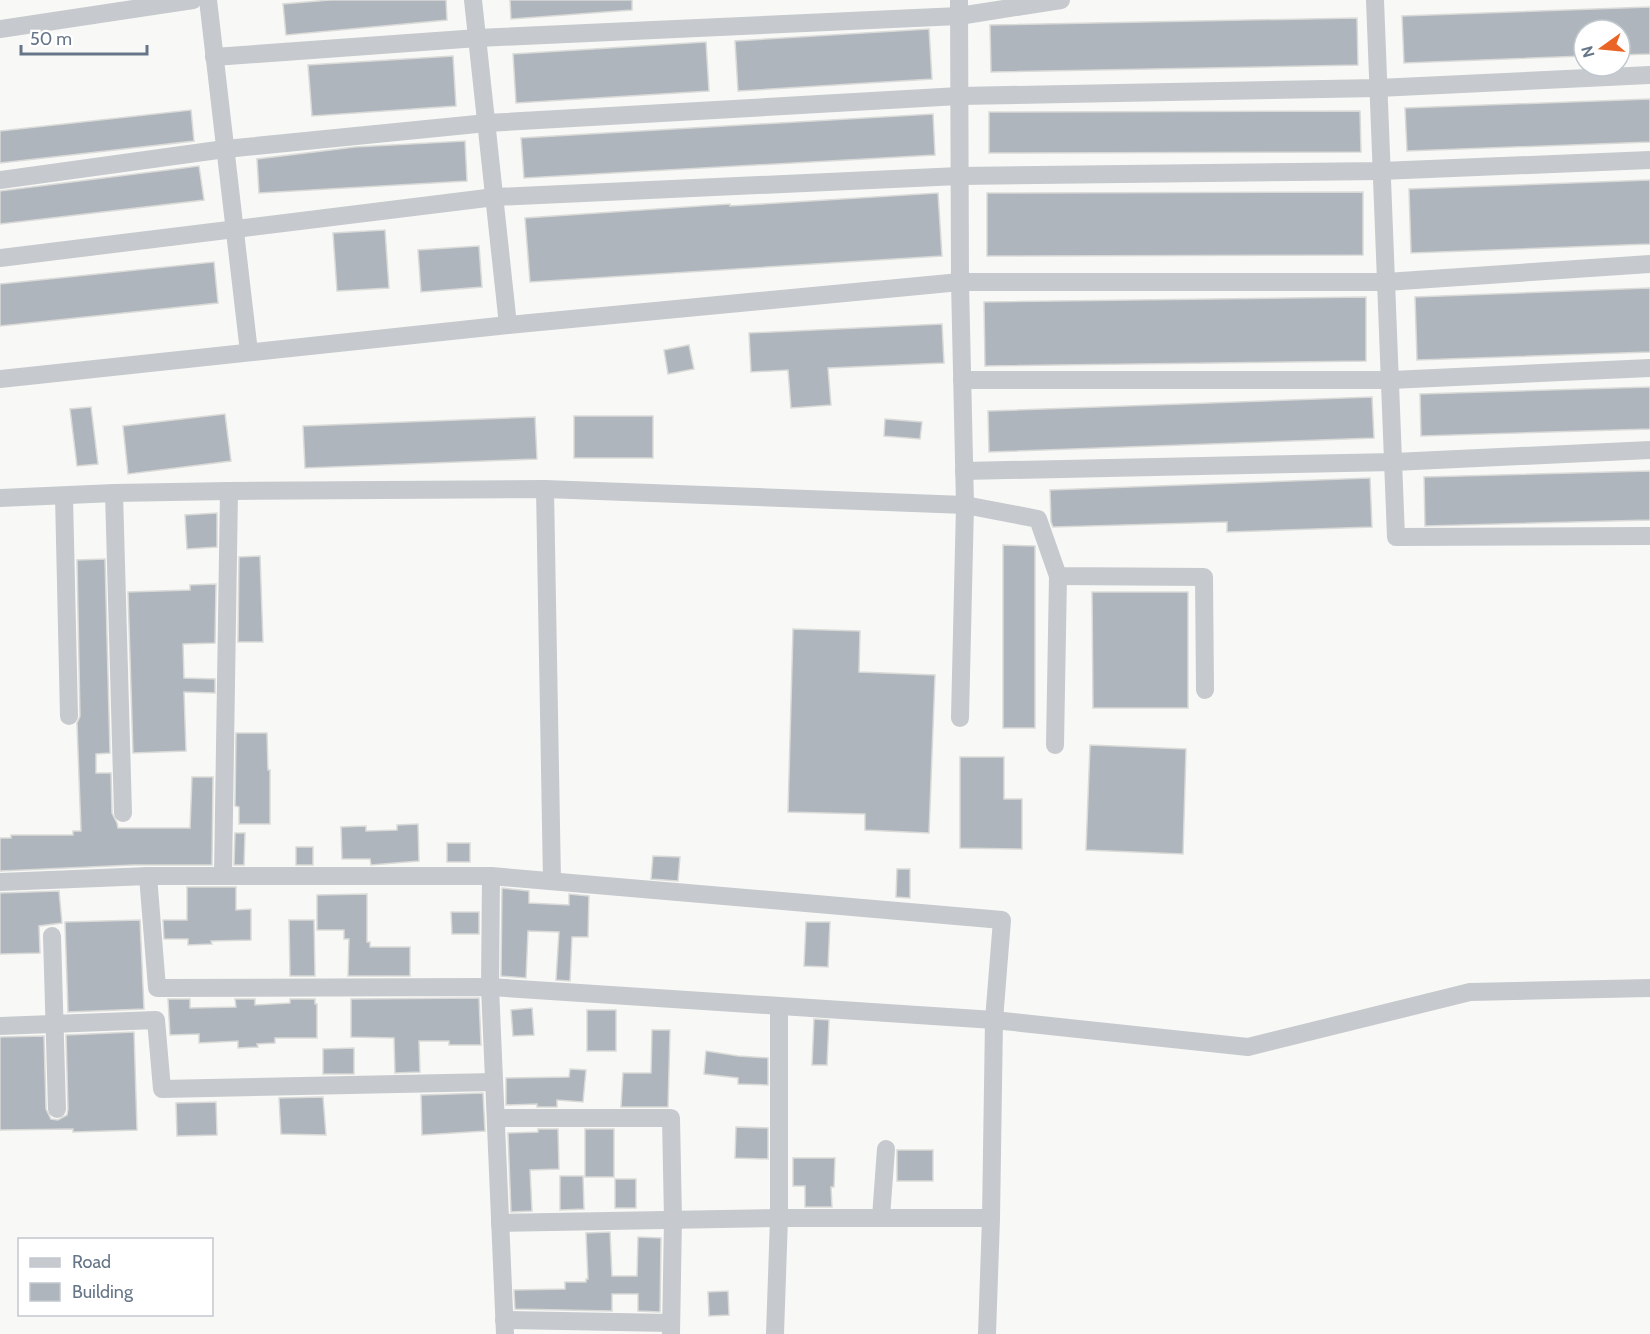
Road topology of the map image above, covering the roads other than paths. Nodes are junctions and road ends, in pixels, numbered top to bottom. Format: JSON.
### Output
{"nodes":[{"id":1,"x":193,"y":0,"type":"edge"},
{"id":2,"x":208,"y":0,"type":"edge"},
{"id":3,"x":473,"y":0,"type":"edge"},
{"id":4,"x":1061,"y":0,"type":"edge"},
{"id":5,"x":1375,"y":0,"type":"edge"},
{"id":6,"x":958,"y":8,"type":"edge"},
{"id":7,"x":0,"y":29,"type":"edge"},
{"id":8,"x":478,"y":38,"type":"junction"},
{"id":9,"x":214,"y":57,"type":"junction"},
{"id":10,"x":1650,"y":75,"type":"edge"},
{"id":11,"x":1378,"y":88,"type":"junction"},
{"id":12,"x":959,"y":96,"type":"junction"},
{"id":13,"x":487,"y":123,"type":"junction"},
{"id":14,"x":225,"y":149,"type":"junction"},
{"id":15,"x":1650,"y":160,"type":"edge"},
{"id":16,"x":1381,"y":171,"type":"junction"},
{"id":17,"x":959,"y":176,"type":"junction"},
{"id":18,"x":0,"y":180,"type":"edge"},
{"id":19,"x":495,"y":197,"type":"junction"},
{"id":20,"x":235,"y":230,"type":"junction"},
{"id":21,"x":0,"y":258,"type":"edge"},
{"id":22,"x":1650,"y":264,"type":"edge"},
{"id":23,"x":960,"y":282,"type":"junction"},
{"id":24,"x":1386,"y":282,"type":"junction"},
{"id":25,"x":508,"y":325,"type":"junction"},
{"id":26,"x":249,"y":352,"type":"junction"},
{"id":27,"x":1650,"y":368,"type":"edge"},
{"id":28,"x":0,"y":379,"type":"edge"},
{"id":29,"x":962,"y":380,"type":"junction"},
{"id":30,"x":1391,"y":380,"type":"junction"},
{"id":31,"x":1650,"y":450,"type":"edge"},
{"id":32,"x":1394,"y":462,"type":"junction"},
{"id":33,"x":964,"y":471,"type":"junction"},
{"id":34,"x":545,"y":489,"type":"junction"},
{"id":35,"x":229,"y":491,"type":"junction"},
{"id":36,"x":114,"y":493,"type":"junction"},
{"id":37,"x":64,"y":496,"type":"junction"},
{"id":38,"x":0,"y":498,"type":"edge"},
{"id":39,"x":965,"y":505,"type":"junction"},
{"id":40,"x":1650,"y":536,"type":"edge"},
{"id":41,"x":1058,"y":576,"type":"junction"},
{"id":42,"x":1205,"y":690,"type":"dead end"},
{"id":43,"x":69,"y":716,"type":"dead end"},
{"id":44,"x":960,"y":718,"type":"dead end"},
{"id":45,"x":1054,"y":745,"type":"dead end"},
{"id":46,"x":123,"y":813,"type":"dead end"},
{"id":47,"x":148,"y":876,"type":"junction"},
{"id":48,"x":223,"y":876,"type":"junction"},
{"id":49,"x":490,"y":876,"type":"junction"},
{"id":50,"x":552,"y":881,"type":"junction"},
{"id":51,"x":0,"y":882,"type":"edge"},
{"id":52,"x":52,"y":936,"type":"dead end"},
{"id":53,"x":490,"y":987,"type":"junction"},
{"id":54,"x":1650,"y":988,"type":"edge"},
{"id":55,"x":779,"y":1007,"type":"junction"},
{"id":56,"x":994,"y":1020,"type":"junction"},
{"id":57,"x":53,"y":1024,"type":"junction"},
{"id":58,"x":0,"y":1026,"type":"edge"},
{"id":59,"x":494,"y":1082,"type":"junction"},
{"id":60,"x":57,"y":1109,"type":"dead end"},
{"id":61,"x":496,"y":1118,"type":"junction"},
{"id":62,"x":886,"y":1149,"type":"dead end"},
{"id":63,"x":881,"y":1217,"type":"junction"},
{"id":64,"x":778,"y":1218,"type":"junction"},
{"id":65,"x":991,"y":1218,"type":"junction"},
{"id":66,"x":673,"y":1219,"type":"junction"},
{"id":67,"x":500,"y":1223,"type":"junction"},
{"id":68,"x":504,"y":1327,"type":"edge"},
{"id":69,"x":671,"y":1328,"type":"edge"},
{"id":70,"x":776,"y":1334,"type":"edge"},
{"id":71,"x":987,"y":1334,"type":"edge"}],
"edges":[{"from":1,"to":7,"type":"street"},
{"from":2,"to":9,"type":"street"},
{"from":3,"to":8,"type":"street"},
{"from":4,"to":6,"type":"street"},
{"from":5,"to":11,"type":"street"},
{"from":6,"to":8,"type":"street"},
{"from":6,"to":12,"type":"street"},
{"from":8,"to":9,"type":"street"},
{"from":8,"to":13,"type":"street"},
{"from":9,"to":14,"type":"street"},
{"from":10,"to":11,"type":"street"},
{"from":11,"to":12,"type":"street"},
{"from":11,"to":16,"type":"street"},
{"from":12,"to":13,"type":"street"},
{"from":12,"to":17,"type":"street"},
{"from":13,"to":14,"type":"street"},
{"from":13,"to":19,"type":"street"},
{"from":14,"to":18,"type":"street"},
{"from":14,"to":20,"type":"street"},
{"from":15,"to":16,"type":"street"},
{"from":16,"to":17,"type":"street"},
{"from":16,"to":24,"type":"street"},
{"from":17,"to":19,"type":"street"},
{"from":17,"to":23,"type":"street"},
{"from":19,"to":20,"type":"street"},
{"from":19,"to":25,"type":"street"},
{"from":20,"to":21,"type":"street"},
{"from":20,"to":26,"type":"street"},
{"from":22,"to":24,"type":"street"},
{"from":23,"to":24,"type":"street"},
{"from":23,"to":25,"type":"street"},
{"from":23,"to":29,"type":"street"},
{"from":24,"to":30,"type":"street"},
{"from":25,"to":26,"type":"street"},
{"from":26,"to":28,"type":"street"},
{"from":27,"to":30,"type":"street"},
{"from":29,"to":30,"type":"street"},
{"from":29,"to":33,"type":"street"},
{"from":30,"to":32,"type":"street"},
{"from":31,"to":32,"type":"street"},
{"from":32,"to":33,"type":"street"},
{"from":32,"to":40,"type":"street"},
{"from":33,"to":39,"type":"street"},
{"from":34,"to":35,"type":"street"},
{"from":34,"to":39,"type":"street"},
{"from":34,"to":50,"type":"street"},
{"from":35,"to":36,"type":"street"},
{"from":35,"to":48,"type":"street"},
{"from":36,"to":37,"type":"street"},
{"from":36,"to":46,"type":"street"},
{"from":37,"to":38,"type":"street"},
{"from":37,"to":43,"type":"street"},
{"from":39,"to":41,"type":"street"},
{"from":39,"to":44,"type":"street"},
{"from":41,"to":42,"type":"street"},
{"from":41,"to":45,"type":"street"},
{"from":47,"to":48,"type":"street"},
{"from":47,"to":51,"type":"street"},
{"from":47,"to":53,"type":"street"},
{"from":48,"to":49,"type":"street"},
{"from":49,"to":50,"type":"street"},
{"from":49,"to":53,"type":"street"},
{"from":50,"to":56,"type":"street"},
{"from":52,"to":57,"type":"street"},
{"from":53,"to":55,"type":"street"},
{"from":53,"to":59,"type":"street"},
{"from":54,"to":56,"type":"street"},
{"from":55,"to":56,"type":"street"},
{"from":55,"to":64,"type":"street"},
{"from":56,"to":65,"type":"street"},
{"from":57,"to":58,"type":"street"},
{"from":57,"to":59,"type":"street"},
{"from":57,"to":60,"type":"street"},
{"from":59,"to":61,"type":"street"},
{"from":61,"to":66,"type":"street"},
{"from":61,"to":67,"type":"street"},
{"from":62,"to":63,"type":"street"},
{"from":63,"to":64,"type":"street"},
{"from":63,"to":65,"type":"street"},
{"from":64,"to":66,"type":"street"},
{"from":64,"to":70,"type":"street"},
{"from":65,"to":71,"type":"street"},
{"from":66,"to":67,"type":"street"},
{"from":66,"to":69,"type":"street"},
{"from":67,"to":68,"type":"street"},
{"from":68,"to":69,"type":"street"}]}
